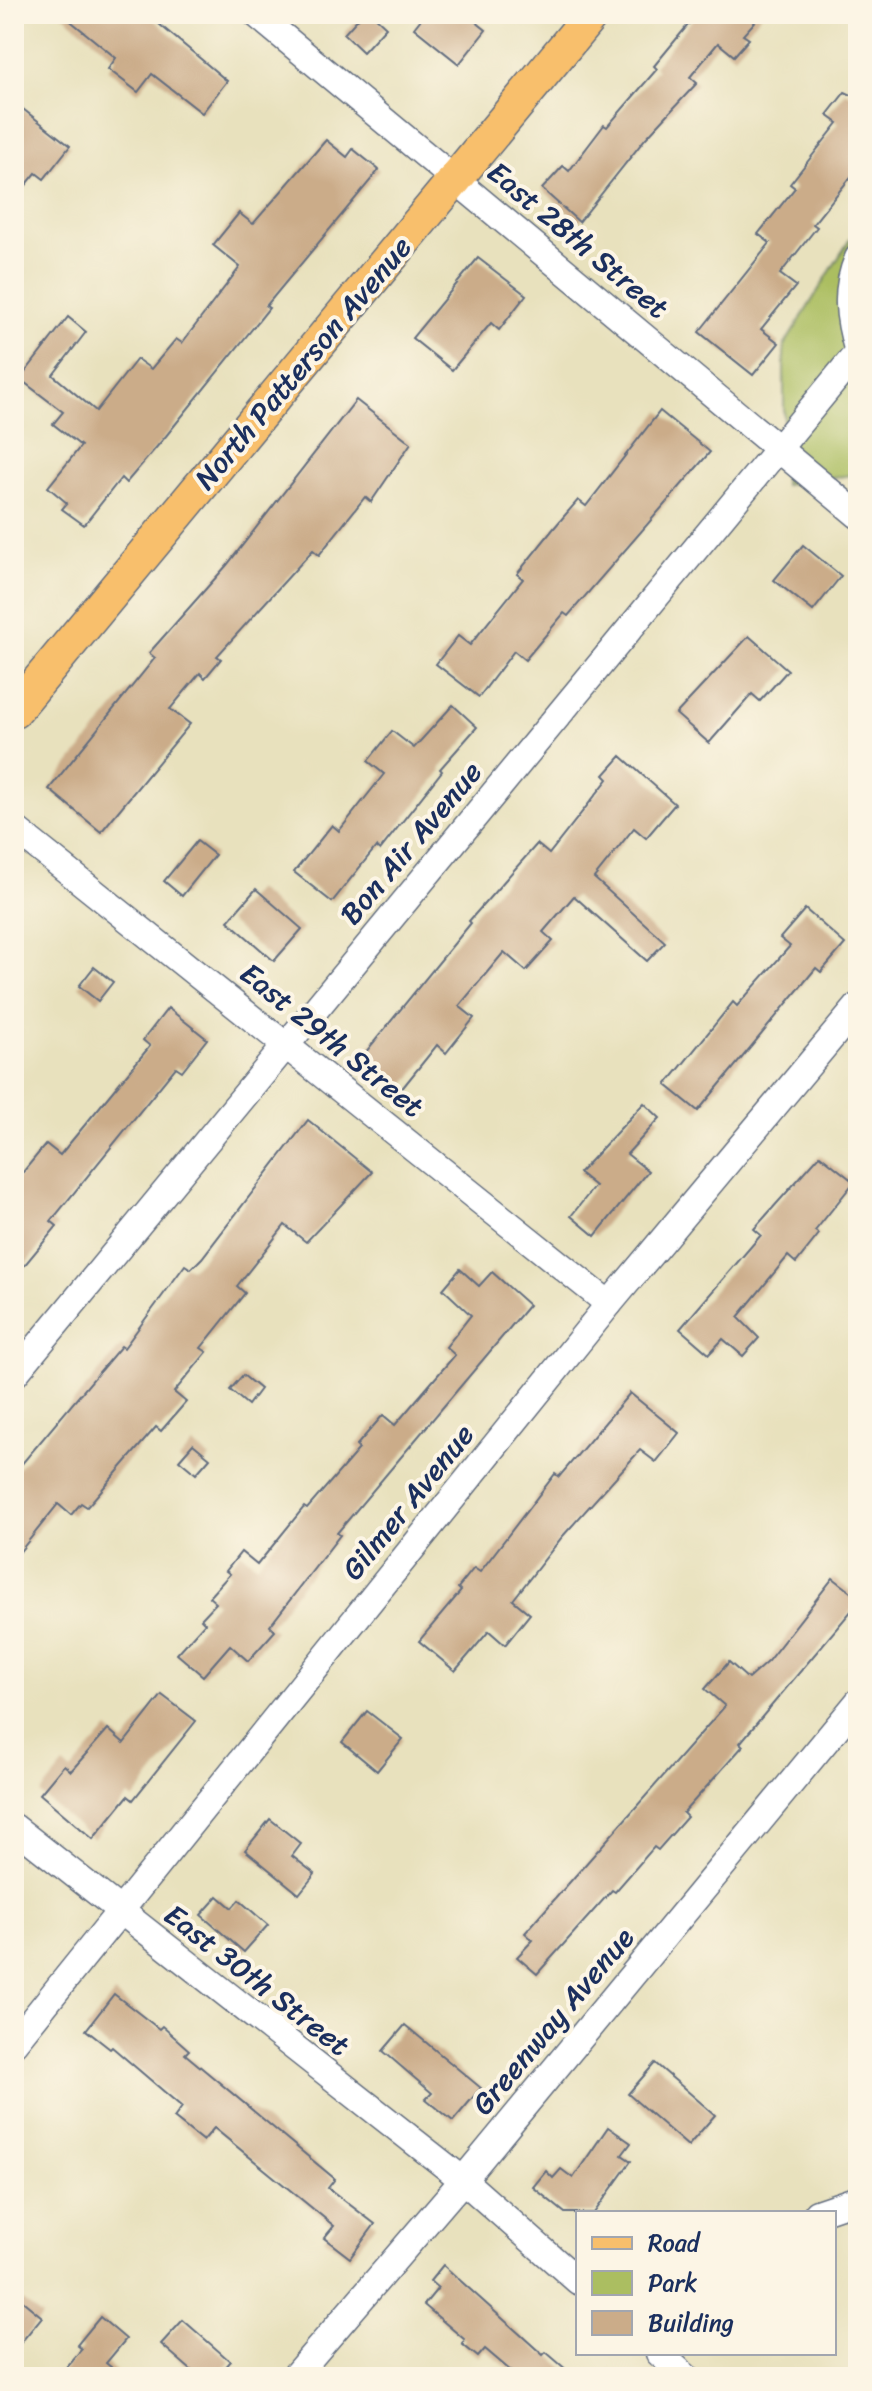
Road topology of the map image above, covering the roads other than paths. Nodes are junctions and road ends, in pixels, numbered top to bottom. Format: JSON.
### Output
{"nodes":[{"id":1,"x":256,"y":14,"type":"edge"},
{"id":2,"x":592,"y":14,"type":"edge"},
{"id":3,"x":456,"y":179,"type":"junction"},
{"id":4,"x":858,"y":258,"type":"edge"},
{"id":5,"x":858,"y":352,"type":"edge"},
{"id":6,"x":780,"y":450,"type":"junction"},
{"id":7,"x":858,"y":515,"type":"edge"},
{"id":8,"x":14,"y":711,"type":"edge"},
{"id":9,"x":14,"y":828,"type":"edge"},
{"id":10,"x":858,"y":1006,"type":"edge"},
{"id":11,"x":286,"y":1043,"type":"junction"},
{"id":12,"x":609,"y":1304,"type":"junction"},
{"id":13,"x":14,"y":1375,"type":"edge"},
{"id":14,"x":858,"y":1702,"type":"edge"},
{"id":15,"x":14,"y":1827,"type":"edge"},
{"id":16,"x":118,"y":1912,"type":"junction"},
{"id":17,"x":14,"y":2043,"type":"edge"},
{"id":18,"x":463,"y":2180,"type":"junction"},
{"id":19,"x":858,"y":2199,"type":"edge"},
{"id":20,"x":823,"y":2211,"type":"edge"},
{"id":21,"x":576,"y":2279,"type":"edge"},
{"id":22,"x":661,"y":2355,"type":"edge"},
{"id":23,"x":294,"y":2377,"type":"edge"},
{"id":24,"x":686,"y":2377,"type":"edge"}],
"edges":[{"from":1,"to":3,"type":"street","name":"East 28th Street"},
{"from":2,"to":3,"type":"main road","name":"North Patterson Avenue"},
{"from":3,"to":6,"type":"street","name":"East 28th Street"},
{"from":3,"to":8,"type":"main road","name":"North Patterson Avenue"},
{"from":4,"to":5,"type":"street","name":"Bon Air Avenue"},
{"from":5,"to":6,"type":"street","name":"Bon Air Avenue"},
{"from":6,"to":7,"type":"street","name":"East 28th Street"},
{"from":6,"to":11,"type":"street","name":"Bon Air Avenue"},
{"from":9,"to":11,"type":"street","name":"East 29th Street"},
{"from":10,"to":12,"type":"street","name":"Gilmer Avenue"},
{"from":11,"to":12,"type":"street","name":"East 29th Street"},
{"from":11,"to":13,"type":"street","name":"Bon Air Avenue"},
{"from":12,"to":16,"type":"street","name":"Gilmer Avenue"},
{"from":14,"to":18,"type":"street","name":"Greenway Avenue"},
{"from":15,"to":16,"type":"street","name":"East 30th Street"},
{"from":16,"to":17,"type":"street","name":"Gilmer Avenue"},
{"from":16,"to":18,"type":"street","name":"East 30th Street"},
{"from":18,"to":21,"type":"street","name":"East 30th Street"},
{"from":18,"to":23,"type":"street","name":"Greenway Avenue"},
{"from":19,"to":20,"type":"street"},
{"from":22,"to":24,"type":"street"}]}
